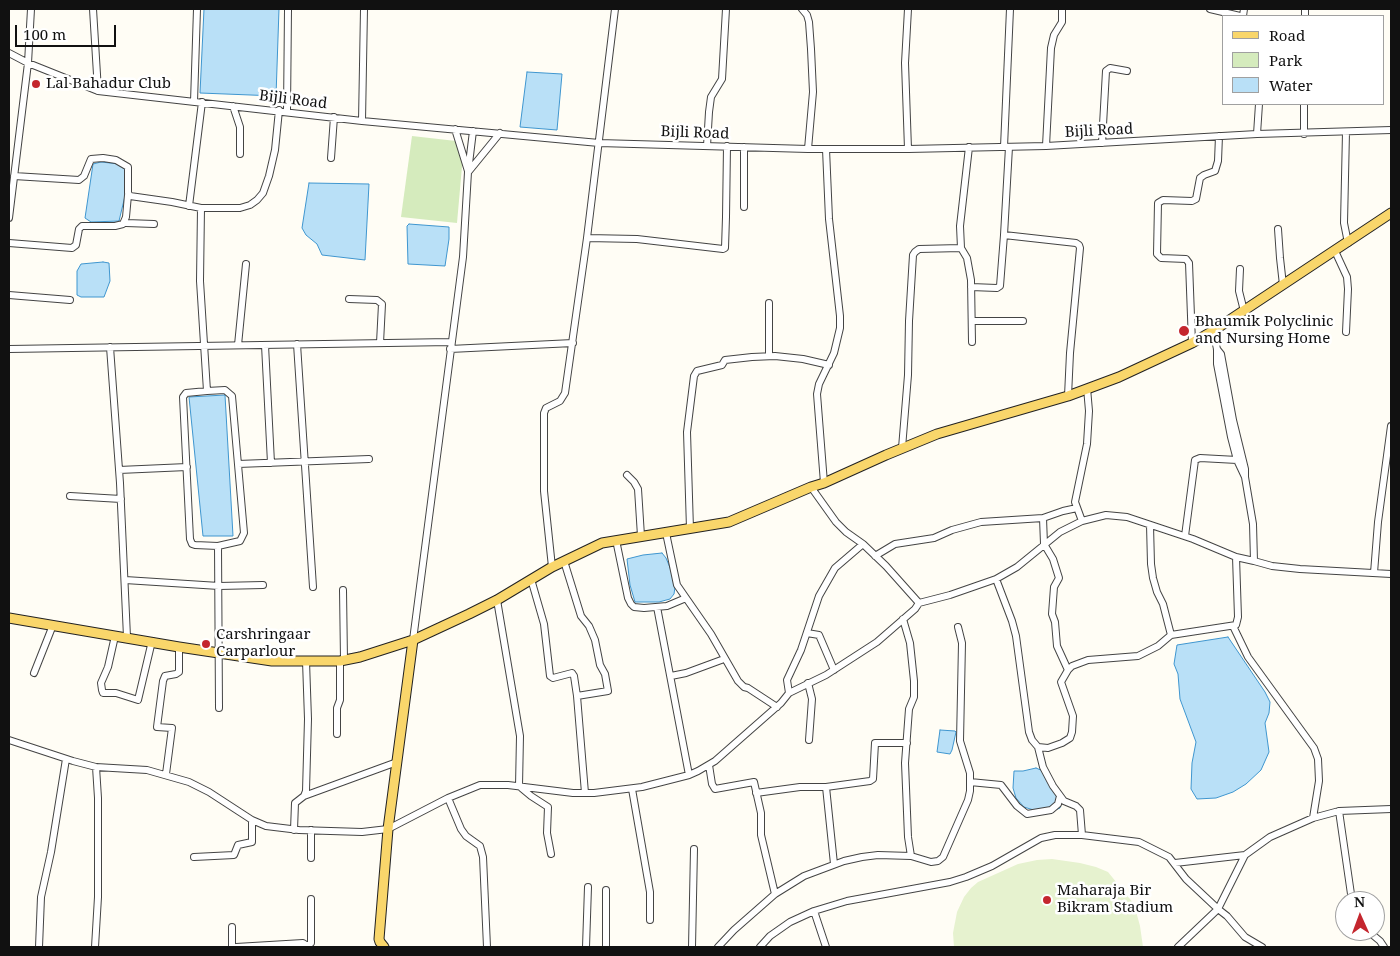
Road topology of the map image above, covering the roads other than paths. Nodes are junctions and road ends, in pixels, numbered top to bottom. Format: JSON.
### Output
{"nodes":[{"id":1,"x":31,"y":9,"type":"edge"},
{"id":2,"x":93,"y":9,"type":"edge"},
{"id":3,"x":197,"y":9,"type":"edge"},
{"id":4,"x":288,"y":9,"type":"edge"},
{"id":5,"x":364,"y":9,"type":"edge"},
{"id":6,"x":615,"y":9,"type":"edge"},
{"id":7,"x":726,"y":9,"type":"edge"},
{"id":8,"x":802,"y":9,"type":"edge"},
{"id":9,"x":908,"y":9,"type":"edge"},
{"id":10,"x":1010,"y":9,"type":"edge"},
{"id":11,"x":1062,"y":9,"type":"edge"},
{"id":12,"x":1210,"y":9,"type":"edge"},
{"id":13,"x":1237,"y":15,"type":"edge"},
{"id":14,"x":9,"y":52,"type":"edge"},
{"id":15,"x":28,"y":63,"type":"junction"},
{"id":16,"x":1127,"y":71,"type":"dead end"},
{"id":17,"x":98,"y":91,"type":"junction"},
{"id":18,"x":198,"y":102,"type":"junction"},
{"id":19,"x":1259,"y":105,"type":"edge"},
{"id":20,"x":1304,"y":105,"type":"edge"},
{"id":21,"x":233,"y":106,"type":"junction"},
{"id":22,"x":279,"y":110,"type":"junction"},
{"id":23,"x":287,"y":111,"type":"junction"},
{"id":24,"x":334,"y":117,"type":"junction"},
{"id":25,"x":362,"y":121,"type":"junction"},
{"id":26,"x":455,"y":129,"type":"junction"},
{"id":27,"x":1391,"y":130,"type":"edge"},
{"id":28,"x":473,"y":131,"type":"junction"},
{"id":29,"x":1346,"y":132,"type":"junction"},
{"id":30,"x":500,"y":133,"type":"junction"},
{"id":31,"x":1257,"y":134,"type":"junction"},
{"id":32,"x":1304,"y":134,"type":"junction"},
{"id":33,"x":1219,"y":136,"type":"junction"},
{"id":34,"x":599,"y":143,"type":"junction"},
{"id":35,"x":1102,"y":143,"type":"junction"},
{"id":36,"x":708,"y":146,"type":"junction"},
{"id":37,"x":727,"y":146,"type":"junction"},
{"id":38,"x":1046,"y":146,"type":"junction"},
{"id":39,"x":744,"y":147,"type":"junction"},
{"id":40,"x":969,"y":147,"type":"junction"},
{"id":41,"x":1006,"y":147,"type":"junction"},
{"id":42,"x":808,"y":148,"type":"junction"},
{"id":43,"x":826,"y":149,"type":"junction"},
{"id":44,"x":908,"y":149,"type":"junction"},
{"id":45,"x":240,"y":154,"type":"dead end"},
{"id":46,"x":331,"y":158,"type":"dead end"},
{"id":47,"x":468,"y":172,"type":"junction"},
{"id":48,"x":14,"y":176,"type":"junction"},
{"id":49,"x":128,"y":194,"type":"junction"},
{"id":50,"x":189,"y":206,"type":"junction"},
{"id":51,"x":744,"y":207,"type":"dead end"},
{"id":52,"x":201,"y":208,"type":"junction"},
{"id":53,"x":1391,"y":213,"type":"edge"},
{"id":54,"x":9,"y":218,"type":"edge"},
{"id":55,"x":125,"y":221,"type":"junction"},
{"id":56,"x":154,"y":224,"type":"dead end"},
{"id":57,"x":1278,"y":229,"type":"dead end"},
{"id":58,"x":1004,"y":235,"type":"junction"},
{"id":59,"x":587,"y":238,"type":"junction"},
{"id":60,"x":1348,"y":243,"type":"junction"},
{"id":61,"x":9,"y":244,"type":"edge"},
{"id":62,"x":961,"y":248,"type":"junction"},
{"id":63,"x":1335,"y":251,"type":"junction"},
{"id":64,"x":246,"y":264,"type":"dead end"},
{"id":65,"x":1240,"y":269,"type":"dead end"},
{"id":66,"x":1284,"y":285,"type":"junction"},
{"id":67,"x":971,"y":287,"type":"junction"},
{"id":68,"x":9,"y":295,"type":"edge"},
{"id":69,"x":70,"y":300,"type":"dead end"},
{"id":70,"x":349,"y":300,"type":"dead end"},
{"id":71,"x":769,"y":303,"type":"dead end"},
{"id":72,"x":1244,"y":311,"type":"junction"},
{"id":73,"x":972,"y":321,"type":"junction"},
{"id":74,"x":1023,"y":322,"type":"dead end"},
{"id":75,"x":1214,"y":331,"type":"junction"},
{"id":76,"x":1346,"y":332,"type":"dead end"},
{"id":77,"x":972,"y":342,"type":"dead end"},
{"id":78,"x":380,"y":343,"type":"junction"},
{"id":79,"x":573,"y":343,"type":"junction"},
{"id":80,"x":1192,"y":343,"type":"junction"},
{"id":81,"x":296,"y":344,"type":"junction"},
{"id":82,"x":238,"y":345,"type":"junction"},
{"id":83,"x":265,"y":345,"type":"junction"},
{"id":84,"x":450,"y":345,"type":"junction"},
{"id":85,"x":204,"y":346,"type":"junction"},
{"id":86,"x":110,"y":347,"type":"junction"},
{"id":87,"x":9,"y":349,"type":"edge"},
{"id":88,"x":1217,"y":349,"type":"junction"},
{"id":89,"x":769,"y":356,"type":"junction"},
{"id":90,"x":828,"y":365,"type":"junction"},
{"id":91,"x":1088,"y":388,"type":"junction"},
{"id":92,"x":207,"y":391,"type":"junction"},
{"id":93,"x":1068,"y":396,"type":"junction"},
{"id":94,"x":1391,"y":426,"type":"edge"},
{"id":95,"x":902,"y":448,"type":"junction"},
{"id":96,"x":369,"y":459,"type":"dead end"},
{"id":97,"x":1237,"y":460,"type":"junction"},
{"id":98,"x":305,"y":461,"type":"junction"},
{"id":99,"x":271,"y":463,"type":"junction"},
{"id":100,"x":238,"y":464,"type":"junction"},
{"id":101,"x":187,"y":467,"type":"junction"},
{"id":102,"x":119,"y":470,"type":"junction"},
{"id":103,"x":627,"y":476,"type":"dead end"},
{"id":104,"x":1245,"y":477,"type":"junction"},
{"id":105,"x":824,"y":484,"type":"junction"},
{"id":106,"x":811,"y":487,"type":"junction"},
{"id":107,"x":70,"y":496,"type":"dead end"},
{"id":108,"x":121,"y":499,"type":"junction"},
{"id":109,"x":1077,"y":508,"type":"junction"},
{"id":110,"x":1043,"y":518,"type":"junction"},
{"id":111,"x":1082,"y":521,"type":"junction"},
{"id":112,"x":1150,"y":525,"type":"junction"},
{"id":113,"x":690,"y":529,"type":"junction"},
{"id":114,"x":666,"y":533,"type":"junction"},
{"id":115,"x":641,"y":536,"type":"junction"},
{"id":116,"x":1185,"y":536,"type":"junction"},
{"id":117,"x":616,"y":540,"type":"junction"},
{"id":118,"x":863,"y":544,"type":"junction"},
{"id":119,"x":1044,"y":544,"type":"junction"},
{"id":120,"x":218,"y":546,"type":"junction"},
{"id":121,"x":875,"y":556,"type":"junction"},
{"id":122,"x":1236,"y":556,"type":"junction"},
{"id":123,"x":564,"y":561,"type":"junction"},
{"id":124,"x":1254,"y":561,"type":"junction"},
{"id":125,"x":552,"y":567,"type":"junction"},
{"id":126,"x":1374,"y":573,"type":"junction"},
{"id":127,"x":1391,"y":574,"type":"edge"},
{"id":128,"x":531,"y":579,"type":"junction"},
{"id":129,"x":996,"y":579,"type":"junction"},
{"id":130,"x":125,"y":580,"type":"junction"},
{"id":131,"x":263,"y":585,"type":"dead end"},
{"id":132,"x":219,"y":586,"type":"junction"},
{"id":133,"x":313,"y":587,"type":"dead end"},
{"id":134,"x":343,"y":590,"type":"dead end"},
{"id":135,"x":686,"y":598,"type":"junction"},
{"id":136,"x":497,"y":600,"type":"junction"},
{"id":137,"x":919,"y":603,"type":"junction"},
{"id":138,"x":657,"y":607,"type":"junction"},
{"id":139,"x":9,"y":618,"type":"edge"},
{"id":140,"x":903,"y":620,"type":"junction"},
{"id":141,"x":53,"y":625,"type":"junction"},
{"id":142,"x":1233,"y":626,"type":"junction"},
{"id":143,"x":958,"y":627,"type":"dead end"},
{"id":144,"x":806,"y":634,"type":"junction"},
{"id":145,"x":1171,"y":635,"type":"junction"},
{"id":146,"x":115,"y":636,"type":"junction"},
{"id":147,"x":126,"y":637,"type":"junction"},
{"id":148,"x":413,"y":640,"type":"junction"},
{"id":149,"x":152,"y":642,"type":"junction"},
{"id":150,"x":179,"y":647,"type":"junction"},
{"id":151,"x":220,"y":653,"type":"junction"},
{"id":152,"x":724,"y":659,"type":"junction"},
{"id":153,"x":306,"y":661,"type":"junction"},
{"id":154,"x":342,"y":661,"type":"junction"},
{"id":155,"x":834,"y":670,"type":"junction"},
{"id":156,"x":1068,"y":670,"type":"junction"},
{"id":157,"x":34,"y":672,"type":"dead end"},
{"id":158,"x":671,"y":676,"type":"junction"},
{"id":159,"x":808,"y":683,"type":"junction"},
{"id":160,"x":789,"y":693,"type":"junction"},
{"id":161,"x":577,"y":696,"type":"junction"},
{"id":162,"x":776,"y":706,"type":"junction"},
{"id":163,"x":219,"y":708,"type":"dead end"},
{"id":164,"x":337,"y":734,"type":"dead end"},
{"id":165,"x":9,"y":740,"type":"edge"},
{"id":166,"x":809,"y":740,"type":"dead end"},
{"id":167,"x":907,"y":743,"type":"junction"},
{"id":168,"x":1038,"y":747,"type":"junction"},
{"id":169,"x":66,"y":759,"type":"junction"},
{"id":170,"x":397,"y":762,"type":"junction"},
{"id":171,"x":709,"y":765,"type":"junction"},
{"id":172,"x":96,"y":767,"type":"junction"},
{"id":173,"x":166,"y":774,"type":"junction"},
{"id":174,"x":689,"y":775,"type":"junction"},
{"id":175,"x":970,"y":782,"type":"junction"},
{"id":176,"x":519,"y":786,"type":"junction"},
{"id":177,"x":826,"y":787,"type":"junction"},
{"id":178,"x":632,"y":789,"type":"junction"},
{"id":179,"x":585,"y":793,"type":"junction"},
{"id":180,"x":756,"y":794,"type":"junction"},
{"id":181,"x":304,"y":796,"type":"junction"},
{"id":182,"x":1060,"y":796,"type":"junction"},
{"id":183,"x":448,"y":798,"type":"junction"},
{"id":184,"x":1391,"y":808,"type":"edge"},
{"id":185,"x":1338,"y":811,"type":"junction"},
{"id":186,"x":1314,"y":818,"type":"junction"},
{"id":187,"x":252,"y":820,"type":"junction"},
{"id":188,"x":388,"y":829,"type":"junction"},
{"id":189,"x":294,"y":830,"type":"junction"},
{"id":190,"x":311,"y":830,"type":"junction"},
{"id":191,"x":1082,"y":835,"type":"junction"},
{"id":192,"x":694,"y":849,"type":"dead end"},
{"id":193,"x":551,"y":854,"type":"dead end"},
{"id":194,"x":1245,"y":855,"type":"junction"},
{"id":195,"x":911,"y":856,"type":"junction"},
{"id":196,"x":194,"y":857,"type":"dead end"},
{"id":197,"x":311,"y":858,"type":"dead end"},
{"id":198,"x":1175,"y":863,"type":"junction"},
{"id":199,"x":834,"y":864,"type":"junction"},
{"id":200,"x":588,"y":887,"type":"dead end"},
{"id":201,"x":606,"y":890,"type":"dead end"},
{"id":202,"x":1350,"y":891,"type":"edge"},
{"id":203,"x":775,"y":894,"type":"junction"},
{"id":204,"x":312,"y":899,"type":"dead end"},
{"id":205,"x":1218,"y":909,"type":"junction"},
{"id":206,"x":814,"y":911,"type":"junction"},
{"id":207,"x":650,"y":920,"type":"dead end"},
{"id":208,"x":232,"y":927,"type":"dead end"},
{"id":209,"x":309,"y":946,"type":"edge"},
{"id":210,"x":381,"y":946,"type":"edge"},
{"id":211,"x":39,"y":947,"type":"edge"},
{"id":212,"x":95,"y":947,"type":"edge"},
{"id":213,"x":234,"y":947,"type":"edge"},
{"id":214,"x":487,"y":947,"type":"edge"},
{"id":215,"x":586,"y":947,"type":"edge"},
{"id":216,"x":606,"y":947,"type":"edge"},
{"id":217,"x":692,"y":947,"type":"edge"},
{"id":218,"x":718,"y":947,"type":"edge"},
{"id":219,"x":760,"y":947,"type":"edge"},
{"id":220,"x":826,"y":947,"type":"edge"},
{"id":221,"x":1178,"y":947,"type":"edge"},
{"id":222,"x":1262,"y":947,"type":"edge"}],
"edges":[{"from":1,"to":15,"type":"street"},
{"from":2,"to":17,"type":"street"},
{"from":3,"to":18,"type":"street"},
{"from":4,"to":23,"type":"street"},
{"from":5,"to":25,"type":"street"},
{"from":6,"to":34,"type":"street"},
{"from":7,"to":36,"type":"street"},
{"from":8,"to":42,"type":"street"},
{"from":9,"to":44,"type":"street"},
{"from":10,"to":41,"type":"street"},
{"from":11,"to":38,"type":"street"},
{"from":12,"to":13,"type":"street"},
{"from":14,"to":15,"type":"street","name":"Bijli Road"},
{"from":15,"to":17,"type":"street","name":"Bijli Road"},
{"from":15,"to":48,"type":"street"},
{"from":16,"to":35,"type":"street"},
{"from":17,"to":18,"type":"street","name":"Bijli Road"},
{"from":18,"to":21,"type":"street","name":"Bijli Road"},
{"from":18,"to":50,"type":"street"},
{"from":19,"to":31,"type":"street"},
{"from":20,"to":32,"type":"street"},
{"from":21,"to":22,"type":"street","name":"Bijli Road"},
{"from":21,"to":45,"type":"street"},
{"from":22,"to":23,"type":"street","name":"Bijli Road"},
{"from":22,"to":52,"type":"street"},
{"from":23,"to":24,"type":"street","name":"Bijli Road"},
{"from":24,"to":25,"type":"street","name":"Bijli Road"},
{"from":24,"to":46,"type":"street"},
{"from":25,"to":26,"type":"street","name":"Bijli Road"},
{"from":26,"to":28,"type":"street","name":"Bijli Road"},
{"from":26,"to":47,"type":"street"},
{"from":27,"to":29,"type":"street","name":"Bijli Road"},
{"from":28,"to":30,"type":"street","name":"Bijli Road"},
{"from":28,"to":47,"type":"street"},
{"from":29,"to":32,"type":"street","name":"Bijli Road"},
{"from":29,"to":60,"type":"street"},
{"from":30,"to":34,"type":"street","name":"Bijli Road"},
{"from":30,"to":47,"type":"street"},
{"from":31,"to":32,"type":"street","name":"Bijli Road"},
{"from":31,"to":33,"type":"street","name":"Bijli Road"},
{"from":33,"to":35,"type":"street","name":"Bijli Road"},
{"from":33,"to":80,"type":"street"},
{"from":34,"to":36,"type":"street","name":"Bijli Road"},
{"from":34,"to":59,"type":"street"},
{"from":35,"to":38,"type":"street","name":"Bijli Road"},
{"from":36,"to":37,"type":"street","name":"Bijli Road"},
{"from":37,"to":39,"type":"street","name":"Bijli Road"},
{"from":37,"to":59,"type":"street"},
{"from":38,"to":41,"type":"street","name":"Bijli Road"},
{"from":39,"to":42,"type":"street","name":"Bijli Road"},
{"from":39,"to":51,"type":"street"},
{"from":40,"to":41,"type":"street","name":"Bijli Road"},
{"from":40,"to":44,"type":"street","name":"Bijli Road"},
{"from":40,"to":62,"type":"street"},
{"from":41,"to":58,"type":"street"},
{"from":42,"to":43,"type":"street","name":"Bijli Road"},
{"from":43,"to":44,"type":"street","name":"Bijli Road"},
{"from":43,"to":90,"type":"street"},
{"from":47,"to":84,"type":"street"},
{"from":48,"to":49,"type":"street"},
{"from":48,"to":54,"type":"street"},
{"from":49,"to":50,"type":"street"},
{"from":49,"to":55,"type":"street"},
{"from":50,"to":52,"type":"street"},
{"from":52,"to":85,"type":"street"},
{"from":53,"to":60,"type":"main road"},
{"from":55,"to":56,"type":"street"},
{"from":55,"to":61,"type":"street"},
{"from":57,"to":66,"type":"street"},
{"from":58,"to":67,"type":"street"},
{"from":58,"to":93,"type":"street"},
{"from":59,"to":79,"type":"street"},
{"from":60,"to":63,"type":"main road"},
{"from":62,"to":67,"type":"street"},
{"from":62,"to":95,"type":"street"},
{"from":63,"to":66,"type":"main road"},
{"from":63,"to":76,"type":"street"},
{"from":64,"to":82,"type":"street"},
{"from":65,"to":72,"type":"street"},
{"from":66,"to":72,"type":"main road"},
{"from":67,"to":73,"type":"street"},
{"from":68,"to":69,"type":"street"},
{"from":70,"to":78,"type":"street"},
{"from":71,"to":89,"type":"street"},
{"from":72,"to":75,"type":"main road"},
{"from":73,"to":74,"type":"street"},
{"from":73,"to":77,"type":"street"},
{"from":75,"to":80,"type":"main road"},
{"from":75,"to":88,"type":"street"},
{"from":78,"to":81,"type":"street"},
{"from":78,"to":84,"type":"street"},
{"from":79,"to":84,"type":"street"},
{"from":79,"to":125,"type":"street"},
{"from":80,"to":91,"type":"main road"},
{"from":81,"to":83,"type":"street"},
{"from":81,"to":98,"type":"street"},
{"from":82,"to":83,"type":"street"},
{"from":82,"to":85,"type":"street"},
{"from":83,"to":99,"type":"street"},
{"from":84,"to":148,"type":"street"},
{"from":85,"to":86,"type":"street"},
{"from":85,"to":92,"type":"street"},
{"from":86,"to":87,"type":"street"},
{"from":86,"to":102,"type":"street"},
{"from":88,"to":97,"type":"street"},
{"from":88,"to":104,"type":"street"},
{"from":89,"to":90,"type":"street"},
{"from":89,"to":113,"type":"street"},
{"from":90,"to":105,"type":"street"},
{"from":91,"to":93,"type":"main road"},
{"from":91,"to":109,"type":"street"},
{"from":92,"to":100,"type":"street"},
{"from":92,"to":101,"type":"street"},
{"from":93,"to":95,"type":"main road"},
{"from":94,"to":126,"type":"street"},
{"from":95,"to":105,"type":"main road"},
{"from":96,"to":98,"type":"street"},
{"from":97,"to":104,"type":"street"},
{"from":97,"to":116,"type":"street"},
{"from":98,"to":99,"type":"street"},
{"from":98,"to":133,"type":"street"},
{"from":99,"to":100,"type":"street"},
{"from":100,"to":120,"type":"street"},
{"from":101,"to":102,"type":"street"},
{"from":101,"to":120,"type":"street"},
{"from":102,"to":108,"type":"street"},
{"from":103,"to":115,"type":"street"},
{"from":104,"to":124,"type":"street"},
{"from":105,"to":106,"type":"main road"},
{"from":106,"to":113,"type":"main road"},
{"from":106,"to":118,"type":"street"},
{"from":107,"to":108,"type":"street"},
{"from":108,"to":130,"type":"street"},
{"from":109,"to":110,"type":"street"},
{"from":109,"to":111,"type":"street"},
{"from":110,"to":119,"type":"street"},
{"from":110,"to":121,"type":"street"},
{"from":111,"to":112,"type":"street"},
{"from":111,"to":119,"type":"street"},
{"from":112,"to":116,"type":"street"},
{"from":112,"to":145,"type":"street"},
{"from":113,"to":114,"type":"main road"},
{"from":114,"to":115,"type":"main road"},
{"from":114,"to":135,"type":"street"},
{"from":115,"to":117,"type":"main road"},
{"from":116,"to":122,"type":"street"},
{"from":117,"to":123,"type":"main road"},
{"from":117,"to":138,"type":"street"},
{"from":118,"to":121,"type":"street"},
{"from":118,"to":144,"type":"street"},
{"from":119,"to":129,"type":"street"},
{"from":119,"to":156,"type":"street"},
{"from":120,"to":132,"type":"street"},
{"from":121,"to":137,"type":"street"},
{"from":122,"to":124,"type":"street"},
{"from":122,"to":142,"type":"street"},
{"from":123,"to":125,"type":"main road"},
{"from":123,"to":161,"type":"street"},
{"from":124,"to":126,"type":"street"},
{"from":125,"to":128,"type":"main road"},
{"from":126,"to":127,"type":"street"},
{"from":128,"to":136,"type":"main road"},
{"from":128,"to":161,"type":"street"},
{"from":129,"to":137,"type":"street"},
{"from":129,"to":168,"type":"street"},
{"from":130,"to":132,"type":"street"},
{"from":130,"to":147,"type":"street"},
{"from":131,"to":132,"type":"street"},
{"from":132,"to":151,"type":"street"},
{"from":134,"to":154,"type":"street"},
{"from":135,"to":138,"type":"street"},
{"from":135,"to":152,"type":"street"},
{"from":136,"to":148,"type":"main road"},
{"from":136,"to":176,"type":"street"},
{"from":137,"to":140,"type":"street"},
{"from":138,"to":158,"type":"street"},
{"from":139,"to":141,"type":"main road"},
{"from":140,"to":155,"type":"street"},
{"from":140,"to":167,"type":"street"},
{"from":141,"to":146,"type":"main road"},
{"from":141,"to":157,"type":"street"},
{"from":142,"to":145,"type":"street"},
{"from":142,"to":186,"type":"street"},
{"from":143,"to":175,"type":"street"},
{"from":144,"to":155,"type":"street"},
{"from":144,"to":160,"type":"street"},
{"from":145,"to":156,"type":"street"},
{"from":146,"to":147,"type":"main road"},
{"from":146,"to":149,"type":"street"},
{"from":147,"to":149,"type":"main road"},
{"from":148,"to":154,"type":"main road"},
{"from":148,"to":170,"type":"main road"},
{"from":149,"to":150,"type":"main road"},
{"from":150,"to":151,"type":"main road"},
{"from":150,"to":173,"type":"street"},
{"from":151,"to":153,"type":"main road"},
{"from":151,"to":163,"type":"street"},
{"from":152,"to":158,"type":"street"},
{"from":152,"to":162,"type":"street"},
{"from":153,"to":154,"type":"main road"},
{"from":153,"to":181,"type":"street"},
{"from":154,"to":164,"type":"street"},
{"from":155,"to":159,"type":"street"},
{"from":156,"to":168,"type":"street"},
{"from":158,"to":174,"type":"street"},
{"from":159,"to":160,"type":"street"},
{"from":159,"to":166,"type":"street"},
{"from":160,"to":162,"type":"street"},
{"from":161,"to":179,"type":"street"},
{"from":162,"to":171,"type":"street"},
{"from":165,"to":169,"type":"street"},
{"from":167,"to":177,"type":"street"},
{"from":167,"to":195,"type":"street"},
{"from":168,"to":182,"type":"street"},
{"from":169,"to":172,"type":"street"},
{"from":169,"to":211,"type":"street"},
{"from":170,"to":181,"type":"street"},
{"from":170,"to":188,"type":"main road"},
{"from":171,"to":174,"type":"street"},
{"from":171,"to":180,"type":"street"},
{"from":172,"to":173,"type":"street"},
{"from":172,"to":212,"type":"street"},
{"from":173,"to":187,"type":"street"},
{"from":174,"to":178,"type":"street"},
{"from":175,"to":182,"type":"street"},
{"from":175,"to":195,"type":"street"},
{"from":176,"to":179,"type":"street"},
{"from":176,"to":183,"type":"street"},
{"from":176,"to":193,"type":"street"},
{"from":177,"to":180,"type":"street"},
{"from":177,"to":199,"type":"street"},
{"from":178,"to":179,"type":"street"},
{"from":178,"to":207,"type":"street"},
{"from":180,"to":203,"type":"street"},
{"from":181,"to":189,"type":"street"},
{"from":182,"to":191,"type":"street"},
{"from":183,"to":188,"type":"street"},
{"from":183,"to":214,"type":"street"},
{"from":184,"to":185,"type":"street"},
{"from":185,"to":186,"type":"street"},
{"from":185,"to":202,"type":"street"},
{"from":186,"to":194,"type":"street"},
{"from":187,"to":189,"type":"street"},
{"from":187,"to":196,"type":"street"},
{"from":188,"to":190,"type":"street"},
{"from":188,"to":210,"type":"main road"},
{"from":189,"to":190,"type":"street"},
{"from":190,"to":197,"type":"street"},
{"from":191,"to":198,"type":"street"},
{"from":191,"to":206,"type":"street"},
{"from":192,"to":217,"type":"street"},
{"from":194,"to":198,"type":"street"},
{"from":194,"to":205,"type":"street"},
{"from":195,"to":199,"type":"street"},
{"from":198,"to":205,"type":"street"},
{"from":199,"to":203,"type":"street"},
{"from":200,"to":215,"type":"street"},
{"from":201,"to":216,"type":"street"},
{"from":203,"to":218,"type":"street"},
{"from":204,"to":209,"type":"street"},
{"from":205,"to":221,"type":"street"},
{"from":205,"to":222,"type":"street"},
{"from":206,"to":219,"type":"street"},
{"from":206,"to":220,"type":"street"},
{"from":208,"to":213,"type":"street"},
{"from":209,"to":213,"type":"street"}]}
